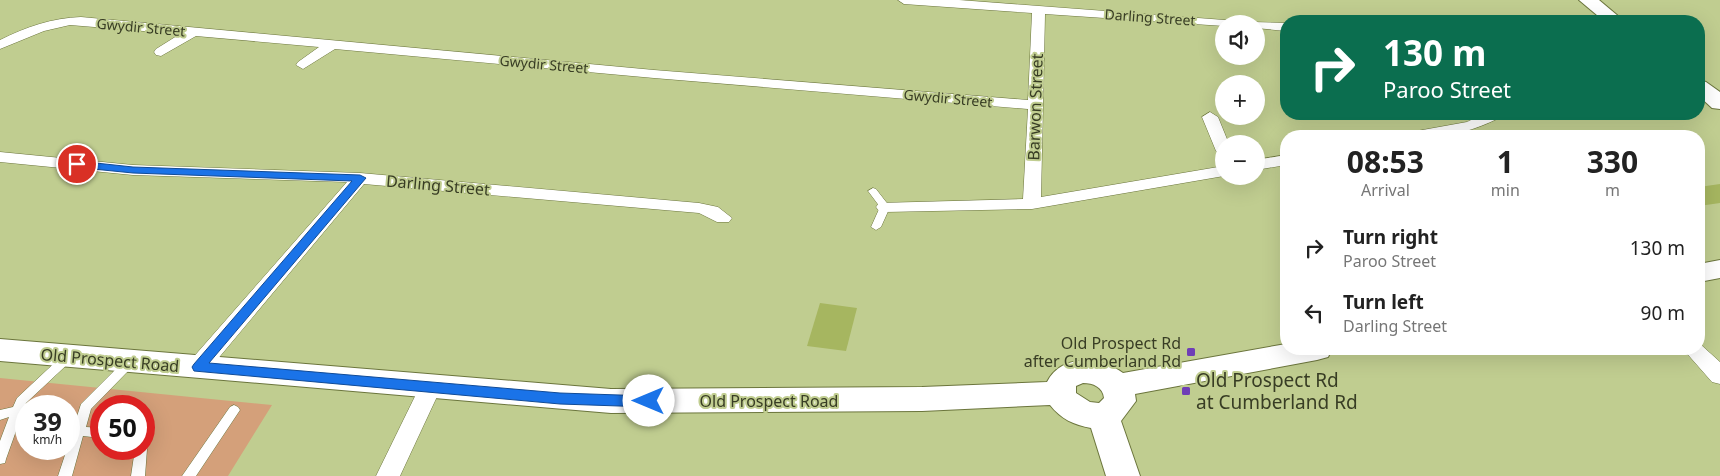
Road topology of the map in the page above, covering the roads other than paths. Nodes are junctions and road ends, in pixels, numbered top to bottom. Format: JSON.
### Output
{"nodes":[{"id":1,"x":904,"y":0,"type":"edge"},
{"id":2,"x":1588,"y":0,"type":"edge"},
{"id":3,"x":1039,"y":10,"type":"junction"},
{"id":4,"x":1607,"y":15,"type":"edge"},
{"id":5,"x":1215,"y":22,"type":"edge"},
{"id":6,"x":1265,"y":25,"type":"edge"},
{"id":7,"x":1280,"y":26,"type":"edge"},
{"id":8,"x":194,"y":31,"type":"junction"},
{"id":9,"x":0,"y":45,"type":"edge"},
{"id":10,"x":331,"y":45,"type":"junction"},
{"id":11,"x":161,"y":52,"type":"dead end"},
{"id":12,"x":303,"y":65,"type":"dead end"},
{"id":13,"x":1705,"y":91,"type":"edge"},
{"id":14,"x":1720,"y":103,"type":"edge"},
{"id":15,"x":1034,"y":105,"type":"junction"},
{"id":16,"x":1210,"y":117,"type":"dead end"},
{"id":17,"x":1483,"y":120,"type":"edge"},
{"id":18,"x":1449,"y":130,"type":"edge"},
{"id":19,"x":1217,"y":135,"type":"edge"},
{"id":20,"x":0,"y":156,"type":"edge"},
{"id":21,"x":1280,"y":161,"type":"edge"},
{"id":22,"x":1265,"y":164,"type":"edge"},
{"id":23,"x":1215,"y":173,"type":"edge"},
{"id":24,"x":360,"y":178,"type":"junction"},
{"id":25,"x":873,"y":191,"type":"dead end"},
{"id":26,"x":1032,"y":204,"type":"junction"},
{"id":27,"x":886,"y":207,"type":"junction"},
{"id":28,"x":723,"y":218,"type":"dead end"},
{"id":29,"x":876,"y":227,"type":"dead end"},
{"id":30,"x":1720,"y":268,"type":"edge"},
{"id":31,"x":1705,"y":272,"type":"edge"},
{"id":32,"x":0,"y":350,"type":"edge"},
{"id":33,"x":1284,"y":355,"type":"edge"},
{"id":34,"x":1700,"y":355,"type":"edge"},
{"id":35,"x":68,"y":357,"type":"junction"},
{"id":36,"x":130,"y":362,"type":"junction"},
{"id":37,"x":198,"y":367,"type":"junction"},
{"id":38,"x":1720,"y":376,"type":"edge"},
{"id":39,"x":1116,"y":386,"type":"junction"},
{"id":40,"x":430,"y":388,"type":"junction"},
{"id":41,"x":1059,"y":393,"type":"junction"},
{"id":42,"x":28,"y":395,"type":"edge"},
{"id":43,"x":234,"y":410,"type":"dead end"},
{"id":44,"x":15,"y":411,"type":"edge"},
{"id":45,"x":0,"y":415,"type":"edge"},
{"id":46,"x":1101,"y":416,"type":"junction"},
{"id":47,"x":15,"y":418,"type":"edge"},
{"id":48,"x":80,"y":424,"type":"edge"},
{"id":49,"x":0,"y":459,"type":"edge"},
{"id":50,"x":70,"y":460,"type":"edge"},
{"id":51,"x":140,"y":460,"type":"edge"},
{"id":52,"x":65,"y":476,"type":"edge"},
{"id":53,"x":138,"y":476,"type":"edge"},
{"id":54,"x":189,"y":476,"type":"edge"},
{"id":55,"x":388,"y":476,"type":"edge"},
{"id":56,"x":1123,"y":476,"type":"edge"}],
"edges":[{"from":1,"to":3,"type":"street","name":"Darling Street"},
{"from":2,"to":4,"type":"main road"},
{"from":3,"to":5,"type":"street","name":"Darling Street"},
{"from":3,"to":15,"type":"street","name":"Barwon Street"},
{"from":6,"to":7,"type":"street"},
{"from":8,"to":9,"type":"street","name":"Gwydir Street"},
{"from":8,"to":10,"type":"street","name":"Gwydir Street"},
{"from":8,"to":11,"type":"street"},
{"from":10,"to":12,"type":"street"},
{"from":10,"to":15,"type":"street","name":"Gwydir Street"},
{"from":13,"to":14,"type":"street"},
{"from":15,"to":26,"type":"street","name":"Barwon Street"},
{"from":16,"to":19,"type":"street"},
{"from":17,"to":18,"type":"street"},
{"from":20,"to":24,"type":"street","name":"Darling Street"},
{"from":21,"to":22,"type":"street"},
{"from":23,"to":26,"type":"street"},
{"from":24,"to":28,"type":"street","name":"Darling Street"},
{"from":24,"to":37,"type":"street"},
{"from":25,"to":27,"type":"lane"},
{"from":26,"to":27,"type":"street"},
{"from":27,"to":29,"type":"lane"},
{"from":30,"to":31,"type":"main road"},
{"from":32,"to":35,"type":"main road","name":"Old Prospect Road"},
{"from":33,"to":39,"type":"main road"},
{"from":34,"to":38,"type":"street"},
{"from":35,"to":36,"type":"main road","name":"Old Prospect Road"},
{"from":35,"to":42,"type":"lane"},
{"from":36,"to":37,"type":"main road","name":"Old Prospect Road"},
{"from":36,"to":48,"type":"lane"},
{"from":37,"to":40,"type":"main road","name":"Old Prospect Road"},
{"from":39,"to":41,"type":"main road"},
{"from":39,"to":46,"type":"main road"},
{"from":40,"to":41,"type":"main road","name":"Old Prospect Road"},
{"from":40,"to":55,"type":"street"},
{"from":41,"to":46,"type":"main road"},
{"from":43,"to":54,"type":"lane"},
{"from":44,"to":45,"type":"lane"},
{"from":46,"to":56,"type":"main road"},
{"from":47,"to":49,"type":"lane"},
{"from":50,"to":52,"type":"lane"},
{"from":51,"to":53,"type":"lane"}]}
